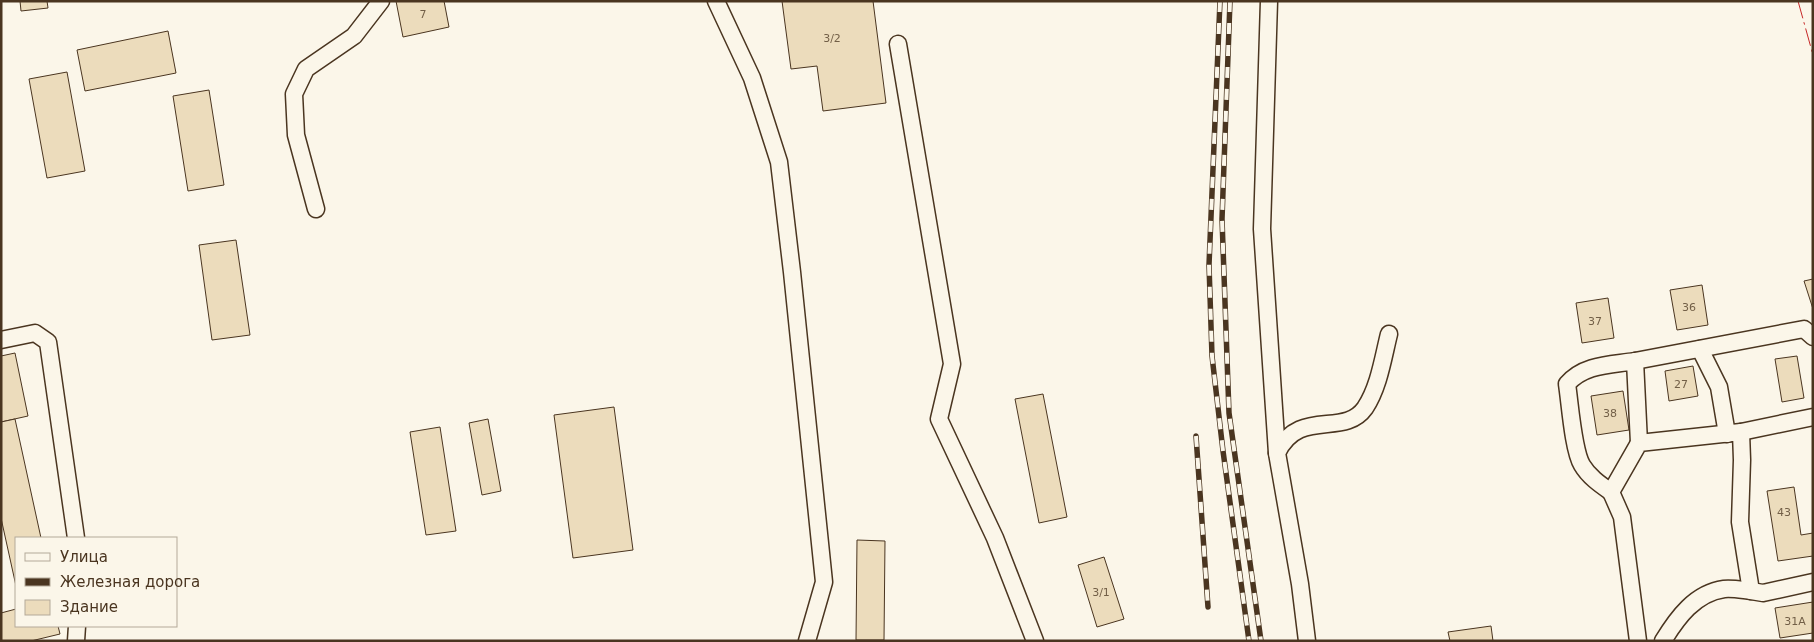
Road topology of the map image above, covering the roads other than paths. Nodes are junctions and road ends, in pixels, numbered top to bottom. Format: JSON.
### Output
{"nodes":[{"id":1,"x":380,"y":1,"type":"edge"},
{"id":2,"x":716,"y":1,"type":"edge"},
{"id":3,"x":1269,"y":1,"type":"edge"},
{"id":4,"x":898,"y":44,"type":"dead end"},
{"id":5,"x":316,"y":209,"type":"dead end"},
{"id":6,"x":1389,"y":334,"type":"dead end"},
{"id":7,"x":1813,"y":337,"type":"edge"},
{"id":8,"x":1,"y":340,"type":"edge"},
{"id":9,"x":1700,"y":349,"type":"junction"},
{"id":10,"x":1635,"y":361,"type":"junction"},
{"id":11,"x":1813,"y":417,"type":"edge"},
{"id":12,"x":1734,"y":433,"type":"junction"},
{"id":13,"x":1640,"y":443,"type":"junction"},
{"id":14,"x":1277,"y":453,"type":"junction"},
{"id":15,"x":1611,"y":492,"type":"junction"},
{"id":16,"x":76,"y":537,"type":"edge"},
{"id":17,"x":1813,"y":582,"type":"edge"},
{"id":18,"x":1751,"y":591,"type":"junction"},
{"id":19,"x":77,"y":627,"type":"edge"},
{"id":20,"x":76,"y":641,"type":"edge"},
{"id":21,"x":807,"y":641,"type":"edge"},
{"id":22,"x":1035,"y":641,"type":"edge"},
{"id":23,"x":1307,"y":641,"type":"edge"},
{"id":24,"x":1638,"y":641,"type":"edge"},
{"id":25,"x":1663,"y":641,"type":"edge"}],
"edges":[{"from":1,"to":5,"type":"street"},
{"from":2,"to":21,"type":"street"},
{"from":3,"to":14,"type":"street"},
{"from":4,"to":22,"type":"street"},
{"from":6,"to":14,"type":"street"},
{"from":7,"to":9,"type":"street"},
{"from":8,"to":16,"type":"street"},
{"from":9,"to":10,"type":"street"},
{"from":9,"to":12,"type":"street"},
{"from":10,"to":13,"type":"street"},
{"from":10,"to":15,"type":"street"},
{"from":11,"to":12,"type":"street"},
{"from":12,"to":13,"type":"street"},
{"from":12,"to":18,"type":"street"},
{"from":13,"to":15,"type":"street"},
{"from":14,"to":23,"type":"street"},
{"from":15,"to":24,"type":"street"},
{"from":17,"to":18,"type":"street"},
{"from":18,"to":25,"type":"street"},
{"from":19,"to":20,"type":"street"}]}
